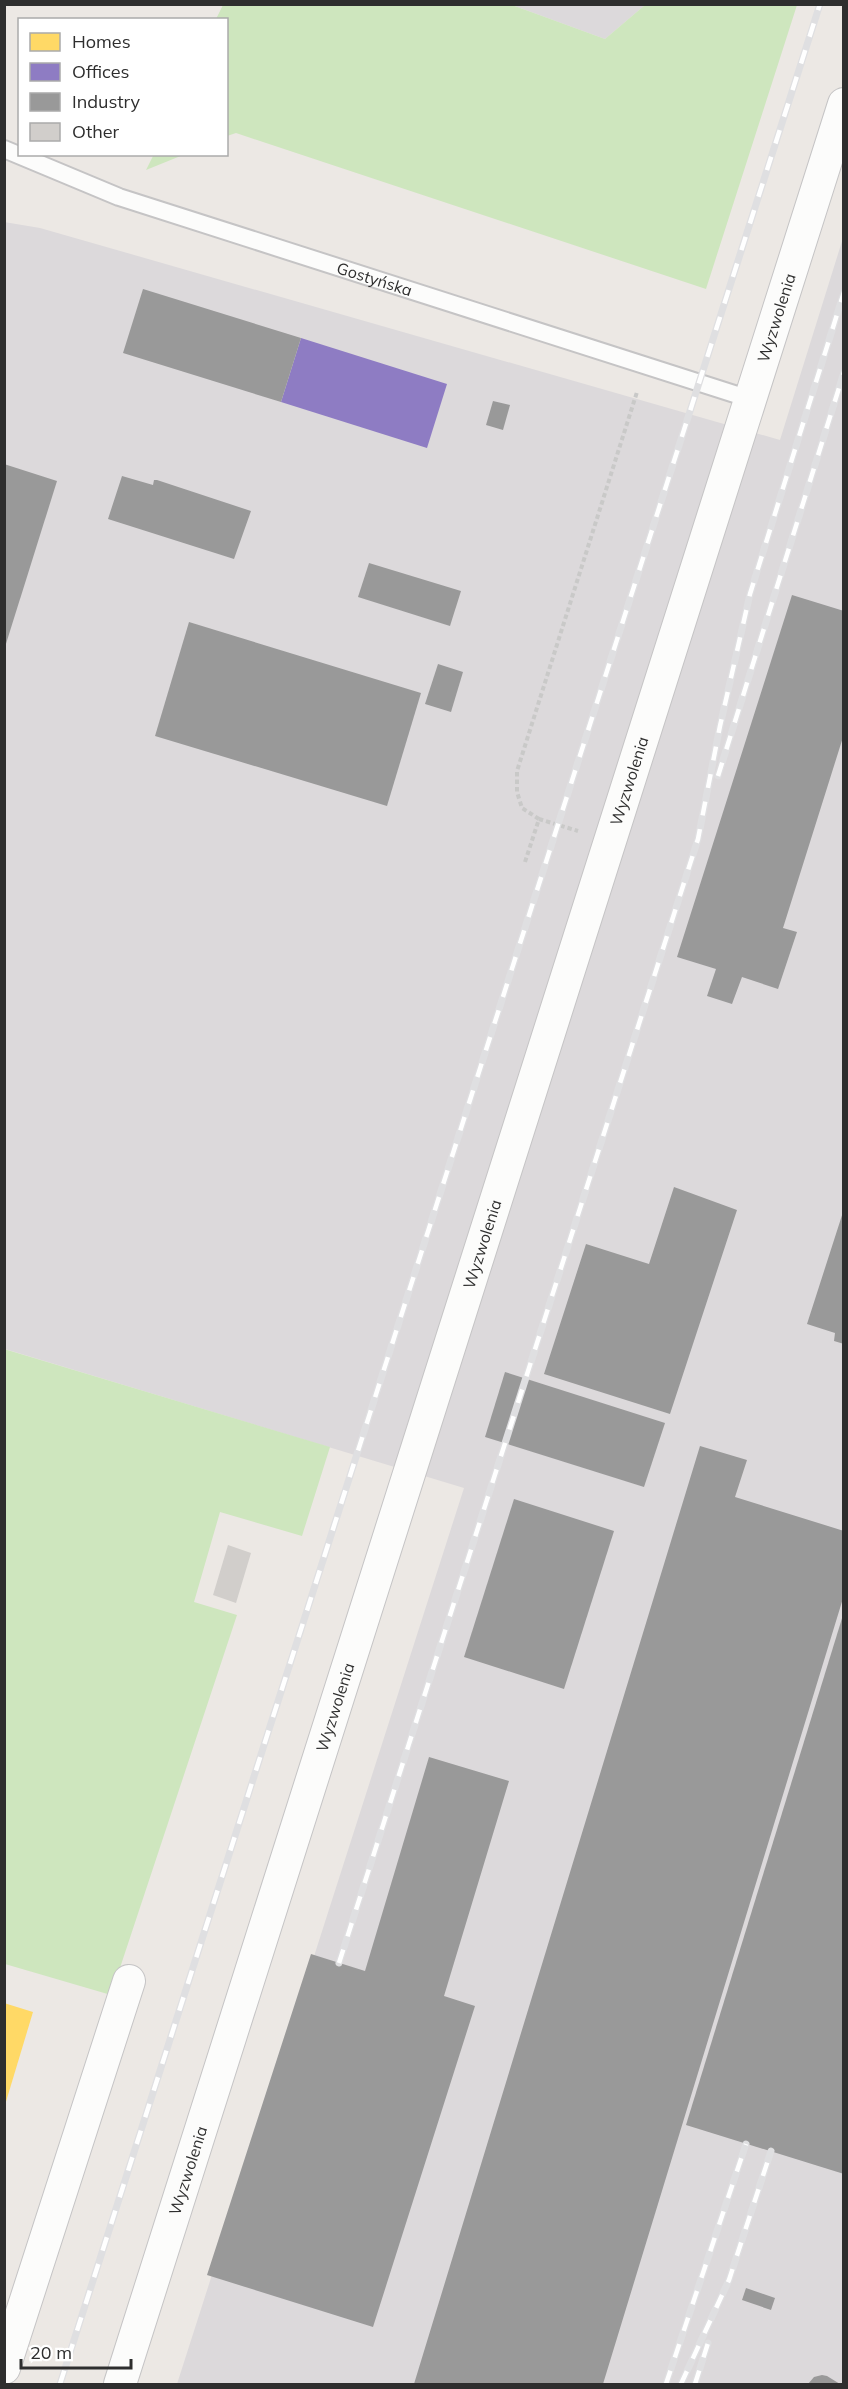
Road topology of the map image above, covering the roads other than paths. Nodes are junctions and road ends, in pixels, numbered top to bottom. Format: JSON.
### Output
{"nodes":[{"id":1,"x":843,"y":104,"type":"edge"},
{"id":2,"x":4,"y":149,"type":"edge"},
{"id":3,"x":18,"y":155,"type":"edge"},
{"id":4,"x":21,"y":156,"type":"edge"},
{"id":5,"x":750,"y":399,"type":"junction"},
{"id":6,"x":129,"y":1981,"type":"dead end"},
{"id":7,"x":4,"y":2368,"type":"edge"},
{"id":8,"x":120,"y":2385,"type":"edge"}],
"edges":[{"from":1,"to":5,"type":"street","name":"Wyzwolenia"},
{"from":2,"to":3,"type":"lane","name":"Gostyńska"},
{"from":4,"to":5,"type":"lane","name":"Gostyńska"},
{"from":5,"to":8,"type":"street","name":"Wyzwolenia"},
{"from":6,"to":7,"type":"street"}]}
